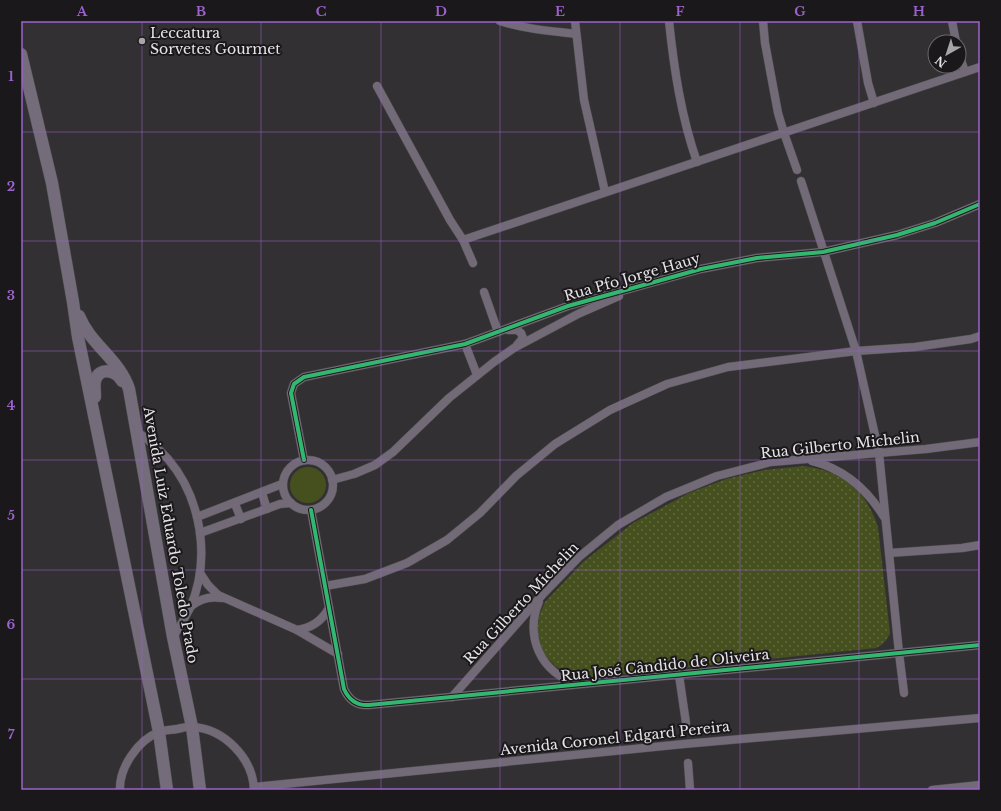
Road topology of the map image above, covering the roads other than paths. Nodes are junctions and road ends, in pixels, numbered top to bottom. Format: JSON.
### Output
{"nodes":[{"id":1,"x":500,"y":21,"type":"edge"},
{"id":2,"x":575,"y":21,"type":"edge"},
{"id":3,"x":669,"y":21,"type":"edge"},
{"id":4,"x":764,"y":21,"type":"edge"},
{"id":5,"x":857,"y":21,"type":"edge"},
{"id":6,"x":952,"y":21,"type":"edge"},
{"id":7,"x":576,"y":34,"type":"junction"},
{"id":8,"x":954,"y":34,"type":"edge"},
{"id":9,"x":21,"y":56,"type":"edge"},
{"id":10,"x":980,"y":67,"type":"edge"},
{"id":11,"x":967,"y":71,"type":"edge"},
{"id":12,"x":959,"y":74,"type":"edge"},
{"id":13,"x":377,"y":86,"type":"dead end"},
{"id":14,"x":874,"y":102,"type":"junction"},
{"id":15,"x":784,"y":133,"type":"junction"},
{"id":16,"x":696,"y":162,"type":"junction"},
{"id":17,"x":797,"y":170,"type":"dead end"},
{"id":18,"x":801,"y":180,"type":"dead end"},
{"id":19,"x":605,"y":192,"type":"junction"},
{"id":20,"x":980,"y":204,"type":"edge"},
{"id":21,"x":463,"y":240,"type":"junction"},
{"id":22,"x":823,"y":252,"type":"junction"},
{"id":23,"x":473,"y":263,"type":"dead end"},
{"id":24,"x":645,"y":284,"type":"junction"},
{"id":25,"x":484,"y":292,"type":"dead end"},
{"id":26,"x":73,"y":302,"type":"junction"},
{"id":27,"x":498,"y":332,"type":"junction"},
{"id":28,"x":980,"y":336,"type":"edge"},
{"id":29,"x":465,"y":344,"type":"junction"},
{"id":30,"x":514,"y":348,"type":"junction"},
{"id":31,"x":856,"y":351,"type":"junction"},
{"id":32,"x":477,"y":375,"type":"junction"},
{"id":33,"x":130,"y":396,"type":"junction"},
{"id":34,"x":96,"y":424,"type":"junction"},
{"id":35,"x":136,"y":431,"type":"junction"},
{"id":36,"x":980,"y":442,"type":"edge"},
{"id":37,"x":879,"y":453,"type":"junction"},
{"id":38,"x":304,"y":460,"type":"junction"},
{"id":39,"x":803,"y":460,"type":"junction"},
{"id":40,"x":332,"y":480,"type":"junction"},
{"id":41,"x":282,"y":484,"type":"junction"},
{"id":42,"x":262,"y":493,"type":"junction"},
{"id":43,"x":235,"y":504,"type":"junction"},
{"id":44,"x":291,"y":504,"type":"junction"},
{"id":45,"x":267,"y":509,"type":"junction"},
{"id":46,"x":311,"y":510,"type":"junction"},
{"id":47,"x":197,"y":518,"type":"junction"},
{"id":48,"x":885,"y":518,"type":"junction"},
{"id":49,"x":241,"y":519,"type":"junction"},
{"id":50,"x":200,"y":533,"type":"junction"},
{"id":51,"x":980,"y":545,"type":"edge"},
{"id":52,"x":889,"y":553,"type":"junction"},
{"id":53,"x":200,"y":573,"type":"junction"},
{"id":54,"x":325,"y":586,"type":"junction"},
{"id":55,"x":543,"y":594,"type":"junction"},
{"id":56,"x":225,"y":599,"type":"junction"},
{"id":57,"x":190,"y":608,"type":"junction"},
{"id":58,"x":329,"y":608,"type":"junction"},
{"id":59,"x":297,"y":630,"type":"junction"},
{"id":60,"x":173,"y":637,"type":"junction"},
{"id":61,"x":980,"y":645,"type":"edge"},
{"id":62,"x":898,"y":653,"type":"junction"},
{"id":63,"x":338,"y":654,"type":"junction"},
{"id":64,"x":679,"y":674,"type":"junction"},
{"id":65,"x":583,"y":684,"type":"junction"},
{"id":66,"x":904,"y":693,"type":"dead end"},
{"id":67,"x":452,"y":697,"type":"junction"},
{"id":68,"x":980,"y":718,"type":"edge"},
{"id":69,"x":686,"y":723,"type":"dead end"},
{"id":70,"x":192,"y":727,"type":"junction"},
{"id":71,"x":159,"y":732,"type":"junction"},
{"id":72,"x":688,"y":762,"type":"dead end"},
{"id":73,"x":980,"y":785,"type":"edge"},
{"id":74,"x":254,"y":789,"type":"edge"},
{"id":75,"x":120,"y":790,"type":"edge"},
{"id":76,"x":167,"y":790,"type":"edge"},
{"id":77,"x":200,"y":790,"type":"edge"},
{"id":78,"x":690,"y":790,"type":"edge"},
{"id":79,"x":932,"y":790,"type":"edge"}],
"edges":[{"from":1,"to":7,"type":"street"},
{"from":2,"to":7,"type":"street"},
{"from":3,"to":16,"type":"street"},
{"from":4,"to":15,"type":"street"},
{"from":5,"to":14,"type":"street"},
{"from":6,"to":8,"type":"street"},
{"from":7,"to":19,"type":"street"},
{"from":9,"to":26,"type":"main road","name":"Avenida Luiz Eduardo Toledo Prado"},
{"from":10,"to":11,"type":"street"},
{"from":12,"to":14,"type":"street"},
{"from":13,"to":21,"type":"street"},
{"from":14,"to":15,"type":"street"},
{"from":15,"to":16,"type":"street"},
{"from":15,"to":17,"type":"street"},
{"from":16,"to":19,"type":"street"},
{"from":18,"to":22,"type":"street"},
{"from":19,"to":21,"type":"street"},
{"from":20,"to":22,"type":"street","name":"Rua Pfo Jorge Hauy"},
{"from":21,"to":23,"type":"street"},
{"from":22,"to":24,"type":"street","name":"Rua Pfo Jorge Hauy"},
{"from":22,"to":31,"type":"street"},
{"from":24,"to":27,"type":"street","name":"Rua Pfo Jorge Hauy"},
{"from":24,"to":30,"type":"street"},
{"from":25,"to":27,"type":"street"},
{"from":26,"to":33,"type":"main road","name":"Avenida Luiz Eduardo Toledo Prado"},
{"from":26,"to":34,"type":"main road","name":"Avenida Luiz Eduardo Toledo Prado"},
{"from":27,"to":29,"type":"street","name":"Rua Pfo Jorge Hauy"},
{"from":27,"to":30,"type":"street"},
{"from":28,"to":31,"type":"street"},
{"from":29,"to":32,"type":"street"},
{"from":29,"to":38,"type":"street","name":"Rua Pfo Jorge Hauy"},
{"from":30,"to":32,"type":"street"},
{"from":31,"to":37,"type":"street"},
{"from":31,"to":54,"type":"street"},
{"from":32,"to":40,"type":"street"},
{"from":33,"to":34,"type":"main road"},
{"from":33,"to":35,"type":"main road","name":"Avenida Luiz Eduardo Toledo Prado"},
{"from":34,"to":71,"type":"main road","name":"Avenida Luiz Eduardo Toledo Prado"},
{"from":35,"to":47,"type":"street"},
{"from":35,"to":60,"type":"main road","name":"Avenida Luiz Eduardo Toledo Prado"},
{"from":36,"to":37,"type":"street","name":"Rua Gilberto Michelin"},
{"from":37,"to":39,"type":"street","name":"Rua Gilberto Michelin"},
{"from":37,"to":48,"type":"street"},
{"from":38,"to":40,"type":"street"},
{"from":38,"to":41,"type":"street"},
{"from":39,"to":48,"type":"street"},
{"from":39,"to":55,"type":"street","name":"Rua Gilberto Michelin"},
{"from":40,"to":46,"type":"street"},
{"from":41,"to":42,"type":"street"},
{"from":41,"to":44,"type":"street"},
{"from":42,"to":43,"type":"street"},
{"from":42,"to":45,"type":"street"},
{"from":43,"to":47,"type":"street"},
{"from":43,"to":49,"type":"street"},
{"from":44,"to":45,"type":"street"},
{"from":44,"to":46,"type":"street"},
{"from":45,"to":49,"type":"street"},
{"from":46,"to":54,"type":"street"},
{"from":47,"to":50,"type":"street"},
{"from":48,"to":52,"type":"street"},
{"from":49,"to":50,"type":"street"},
{"from":50,"to":53,"type":"street"},
{"from":51,"to":52,"type":"street"},
{"from":52,"to":62,"type":"street"},
{"from":53,"to":56,"type":"street"},
{"from":53,"to":57,"type":"street"},
{"from":54,"to":58,"type":"street"},
{"from":55,"to":65,"type":"street"},
{"from":55,"to":67,"type":"street","name":"Rua Gilberto Michelin"},
{"from":56,"to":57,"type":"street"},
{"from":56,"to":59,"type":"street"},
{"from":57,"to":60,"type":"street"},
{"from":58,"to":59,"type":"street"},
{"from":58,"to":63,"type":"street"},
{"from":59,"to":63,"type":"street"},
{"from":60,"to":70,"type":"main road","name":"Avenida Luiz Eduardo Toledo Prado"},
{"from":61,"to":62,"type":"street","name":"Rua José Cândido de Oliveira"},
{"from":62,"to":64,"type":"street","name":"Rua José Cândido de Oliveira"},
{"from":62,"to":66,"type":"street"},
{"from":63,"to":67,"type":"street","name":"Rua José Cândido de Oliveira"},
{"from":64,"to":65,"type":"street","name":"Rua José Cândido de Oliveira"},
{"from":64,"to":69,"type":"street"},
{"from":65,"to":67,"type":"street","name":"Rua José Cândido de Oliveira"},
{"from":68,"to":74,"type":"street","name":"Avenida Coronel Edgard Pereira"},
{"from":70,"to":71,"type":"street"},
{"from":70,"to":74,"type":"street"},
{"from":70,"to":77,"type":"main road","name":"Avenida Luiz Eduardo Toledo Prado"},
{"from":71,"to":75,"type":"street"},
{"from":71,"to":76,"type":"main road","name":"Avenida Luiz Eduardo Toledo Prado"},
{"from":72,"to":78,"type":"street"},
{"from":73,"to":79,"type":"street"}]}
